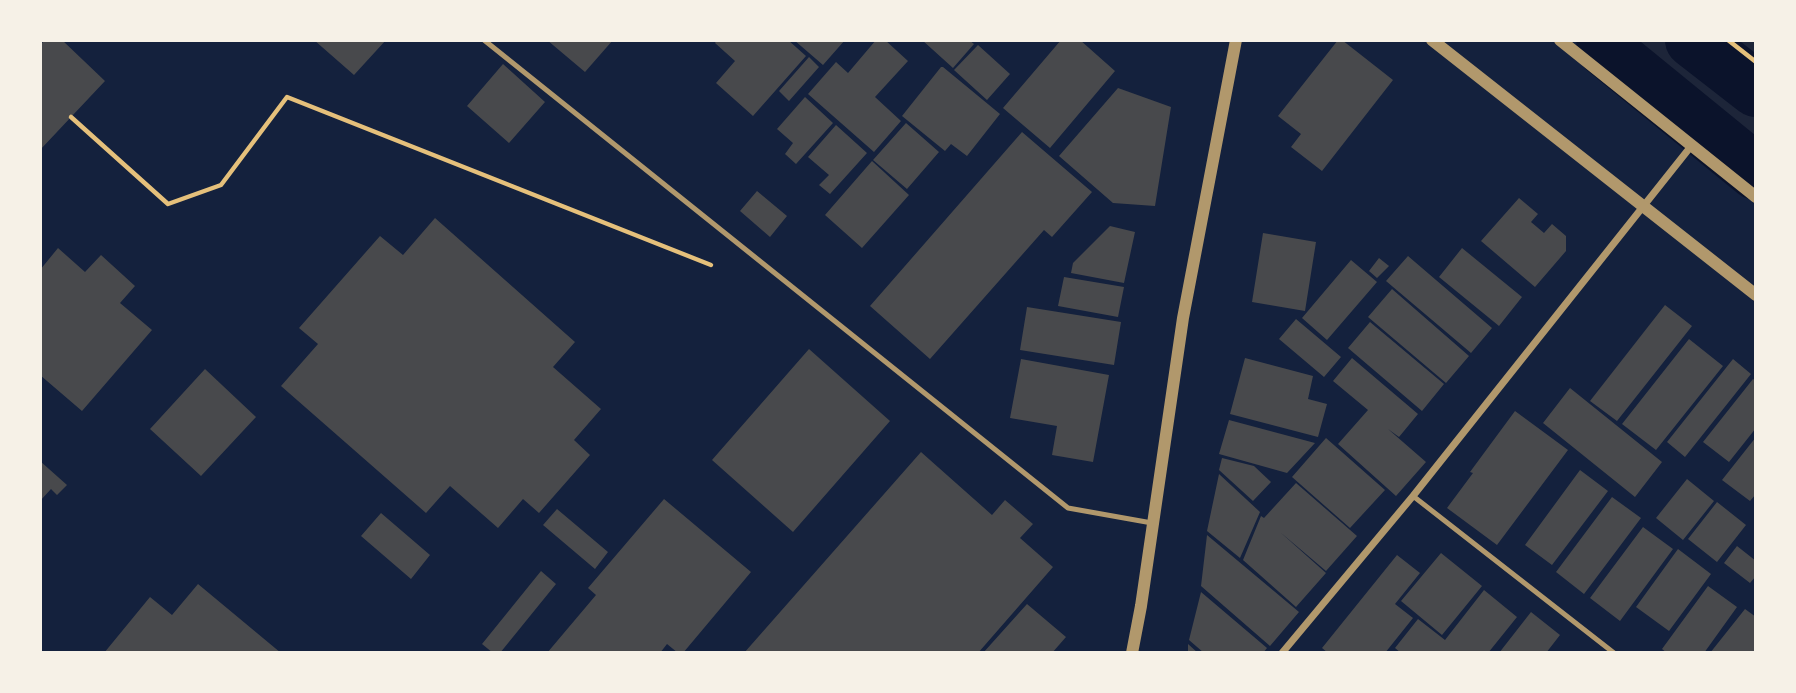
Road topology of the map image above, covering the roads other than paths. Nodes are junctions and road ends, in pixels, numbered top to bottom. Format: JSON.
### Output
{"nodes":[{"id":1,"x":484,"y":40,"type":"edge"},
{"id":2,"x":1236,"y":40,"type":"edge"},
{"id":3,"x":1432,"y":40,"type":"edge"},
{"id":4,"x":1560,"y":40,"type":"edge"},
{"id":5,"x":1692,"y":145,"type":"junction"},
{"id":6,"x":1756,"y":197,"type":"edge"},
{"id":7,"x":1644,"y":205,"type":"junction"},
{"id":8,"x":1756,"y":295,"type":"edge"},
{"id":9,"x":1413,"y":496,"type":"junction"},
{"id":10,"x":1153,"y":523,"type":"junction"},
{"id":11,"x":1132,"y":653,"type":"edge"},
{"id":12,"x":1282,"y":653,"type":"edge"},
{"id":13,"x":1614,"y":653,"type":"edge"}],
"edges":[{"from":1,"to":10,"type":"lane"},
{"from":2,"to":10,"type":"street"},
{"from":3,"to":7,"type":"street"},
{"from":4,"to":5,"type":"street"},
{"from":5,"to":6,"type":"street"},
{"from":5,"to":7,"type":"street"},
{"from":7,"to":8,"type":"street"},
{"from":7,"to":9,"type":"street"},
{"from":9,"to":12,"type":"street"},
{"from":9,"to":13,"type":"lane"},
{"from":10,"to":11,"type":"street"}]}
